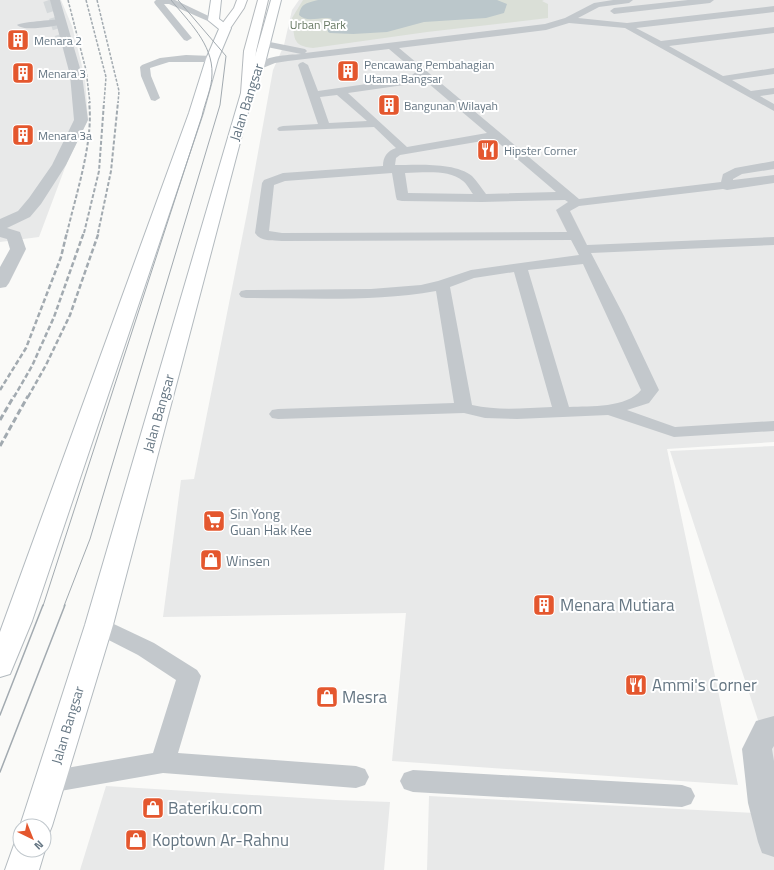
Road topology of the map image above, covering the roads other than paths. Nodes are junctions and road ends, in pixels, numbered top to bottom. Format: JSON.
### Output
{"nodes":[{"id":1,"x":55,"y":0,"type":"edge"},
{"id":2,"x":169,"y":0,"type":"edge"},
{"id":3,"x":216,"y":0,"type":"edge"},
{"id":4,"x":242,"y":0,"type":"edge"},
{"id":5,"x":263,"y":0,"type":"edge"},
{"id":6,"x":276,"y":0,"type":"edge"},
{"id":7,"x":629,"y":0,"type":"edge"},
{"id":8,"x":710,"y":0,"type":"edge"},
{"id":9,"x":774,"y":8,"type":"edge"},
{"id":10,"x":583,"y":12,"type":"junction"},
{"id":11,"x":213,"y":20,"type":"junction"},
{"id":12,"x":568,"y":20,"type":"junction"},
{"id":13,"x":61,"y":22,"type":"junction"},
{"id":14,"x":21,"y":25,"type":"dead end"},
{"id":15,"x":556,"y":25,"type":"junction"},
{"id":16,"x":627,"y":26,"type":"junction"},
{"id":17,"x":225,"y":28,"type":"junction"},
{"id":18,"x":576,"y":30,"type":"dead end"},
{"id":19,"x":774,"y":30,"type":"edge"},
{"id":20,"x":187,"y":38,"type":"dead end"},
{"id":21,"x":265,"y":44,"type":"junction"},
{"id":22,"x":659,"y":44,"type":"junction"},
{"id":23,"x":391,"y":46,"type":"junction"},
{"id":24,"x":340,"y":52,"type":"junction"},
{"id":25,"x":212,"y":59,"type":"junction"},
{"id":26,"x":303,"y":65,"type":"dead end"},
{"id":27,"x":258,"y":67,"type":"junction"},
{"id":28,"x":774,"y":71,"type":"edge"},
{"id":29,"x":423,"y":72,"type":"junction"},
{"id":30,"x":721,"y":78,"type":"junction"},
{"id":31,"x":339,"y":91,"type":"junction"},
{"id":32,"x":774,"y":91,"type":"edge"},
{"id":33,"x":247,"y":93,"type":"junction"},
{"id":34,"x":749,"y":94,"type":"junction"},
{"id":35,"x":313,"y":95,"type":"junction"},
{"id":36,"x":155,"y":98,"type":"dead end"},
{"id":37,"x":774,"y":108,"type":"edge"},
{"id":38,"x":375,"y":124,"type":"junction"},
{"id":39,"x":325,"y":126,"type":"junction"},
{"id":40,"x":283,"y":129,"type":"dead end"},
{"id":41,"x":496,"y":135,"type":"junction"},
{"id":42,"x":403,"y":149,"type":"junction"},
{"id":43,"x":774,"y":165,"type":"edge"},
{"id":44,"x":394,"y":169,"type":"junction"},
{"id":45,"x":774,"y":180,"type":"edge"},
{"id":46,"x":727,"y":186,"type":"junction"},
{"id":47,"x":482,"y":198,"type":"junction"},
{"id":48,"x":572,"y":200,"type":"junction"},
{"id":49,"x":0,"y":224,"type":"edge"},
{"id":50,"x":0,"y":231,"type":"edge"},
{"id":51,"x":577,"y":236,"type":"junction"},
{"id":52,"x":774,"y":241,"type":"edge"},
{"id":53,"x":585,"y":254,"type":"junction"},
{"id":54,"x":520,"y":267,"type":"junction"},
{"id":55,"x":0,"y":284,"type":"edge"},
{"id":56,"x":442,"y":285,"type":"junction"},
{"id":57,"x":246,"y":294,"type":"dead end"},
{"id":58,"x":464,"y":408,"type":"junction"},
{"id":59,"x":609,"y":410,"type":"junction"},
{"id":60,"x":562,"y":413,"type":"junction"},
{"id":61,"x":278,"y":414,"type":"dead end"},
{"id":62,"x":774,"y":426,"type":"edge"},
{"id":63,"x":99,"y":625,"type":"junction"},
{"id":64,"x":0,"y":666,"type":"edge"},
{"id":65,"x":774,"y":728,"type":"edge"},
{"id":66,"x":163,"y":762,"type":"junction"},
{"id":67,"x":356,"y":777,"type":"dead end"},
{"id":68,"x":413,"y":781,"type":"dead end"},
{"id":69,"x":49,"y":782,"type":"junction"},
{"id":70,"x":682,"y":796,"type":"dead end"},
{"id":71,"x":38,"y":818,"type":"edge"},
{"id":72,"x":774,"y":842,"type":"edge"},
{"id":73,"x":26,"y":858,"type":"edge"},
{"id":74,"x":22,"y":870,"type":"edge"}],
"edges":[{"from":1,"to":13,"type":"street"},
{"from":2,"to":11,"type":"lane"},
{"from":2,"to":20,"type":"lane"},
{"from":3,"to":11,"type":"main road"},
{"from":4,"to":17,"type":"main road"},
{"from":5,"to":33,"type":"main road"},
{"from":6,"to":21,"type":"main road","name":"Jalan Bangsar"},
{"from":7,"to":10,"type":"lane"},
{"from":8,"to":10,"type":"lane"},
{"from":9,"to":16,"type":"lane"},
{"from":10,"to":12,"type":"lane"},
{"from":11,"to":17,"type":"main road"},
{"from":12,"to":15,"type":"lane"},
{"from":12,"to":16,"type":"lane"},
{"from":13,"to":14,"type":"lane"},
{"from":13,"to":49,"type":"street"},
{"from":15,"to":18,"type":"lane"},
{"from":15,"to":23,"type":"lane"},
{"from":16,"to":22,"type":"lane"},
{"from":17,"to":25,"type":"main road"},
{"from":19,"to":22,"type":"lane"},
{"from":21,"to":24,"type":"lane"},
{"from":21,"to":27,"type":"main road","name":"Jalan Bangsar"},
{"from":22,"to":30,"type":"lane"},
{"from":23,"to":24,"type":"lane"},
{"from":23,"to":29,"type":"lane"},
{"from":24,"to":27,"type":"lane"},
{"from":25,"to":36,"type":"lane"},
{"from":25,"to":64,"type":"main road"},
{"from":26,"to":35,"type":"lane"},
{"from":27,"to":33,"type":"main road","name":"Jalan Bangsar"},
{"from":28,"to":30,"type":"lane"},
{"from":29,"to":31,"type":"lane"},
{"from":29,"to":41,"type":"lane"},
{"from":30,"to":34,"type":"lane"},
{"from":31,"to":35,"type":"lane"},
{"from":31,"to":38,"type":"lane"},
{"from":32,"to":34,"type":"lane"},
{"from":33,"to":63,"type":"main road","name":"Jalan Bangsar"},
{"from":34,"to":37,"type":"lane"},
{"from":35,"to":39,"type":"lane"},
{"from":38,"to":39,"type":"lane"},
{"from":38,"to":42,"type":"lane"},
{"from":39,"to":40,"type":"lane"},
{"from":41,"to":42,"type":"lane"},
{"from":41,"to":48,"type":"lane"},
{"from":42,"to":44,"type":"lane"},
{"from":43,"to":46,"type":"lane"},
{"from":44,"to":47,"type":"lane"},
{"from":44,"to":47,"type":"lane"},
{"from":44,"to":51,"type":"lane"},
{"from":45,"to":46,"type":"lane"},
{"from":46,"to":48,"type":"lane"},
{"from":47,"to":48,"type":"lane"},
{"from":48,"to":51,"type":"lane"},
{"from":50,"to":55,"type":"street"},
{"from":51,"to":53,"type":"lane"},
{"from":52,"to":53,"type":"lane"},
{"from":53,"to":54,"type":"lane"},
{"from":53,"to":59,"type":"lane"},
{"from":54,"to":56,"type":"lane"},
{"from":54,"to":60,"type":"lane"},
{"from":56,"to":57,"type":"lane"},
{"from":56,"to":58,"type":"lane"},
{"from":58,"to":60,"type":"lane"},
{"from":58,"to":61,"type":"lane"},
{"from":59,"to":60,"type":"lane"},
{"from":59,"to":62,"type":"lane"},
{"from":63,"to":66,"type":"lane"},
{"from":63,"to":69,"type":"main road","name":"Jalan Bangsar"},
{"from":65,"to":72,"type":"street"},
{"from":66,"to":67,"type":"lane"},
{"from":66,"to":69,"type":"lane"},
{"from":68,"to":70,"type":"lane"},
{"from":69,"to":71,"type":"main road","name":"Jalan Bangsar"},
{"from":73,"to":74,"type":"main road"}]}
